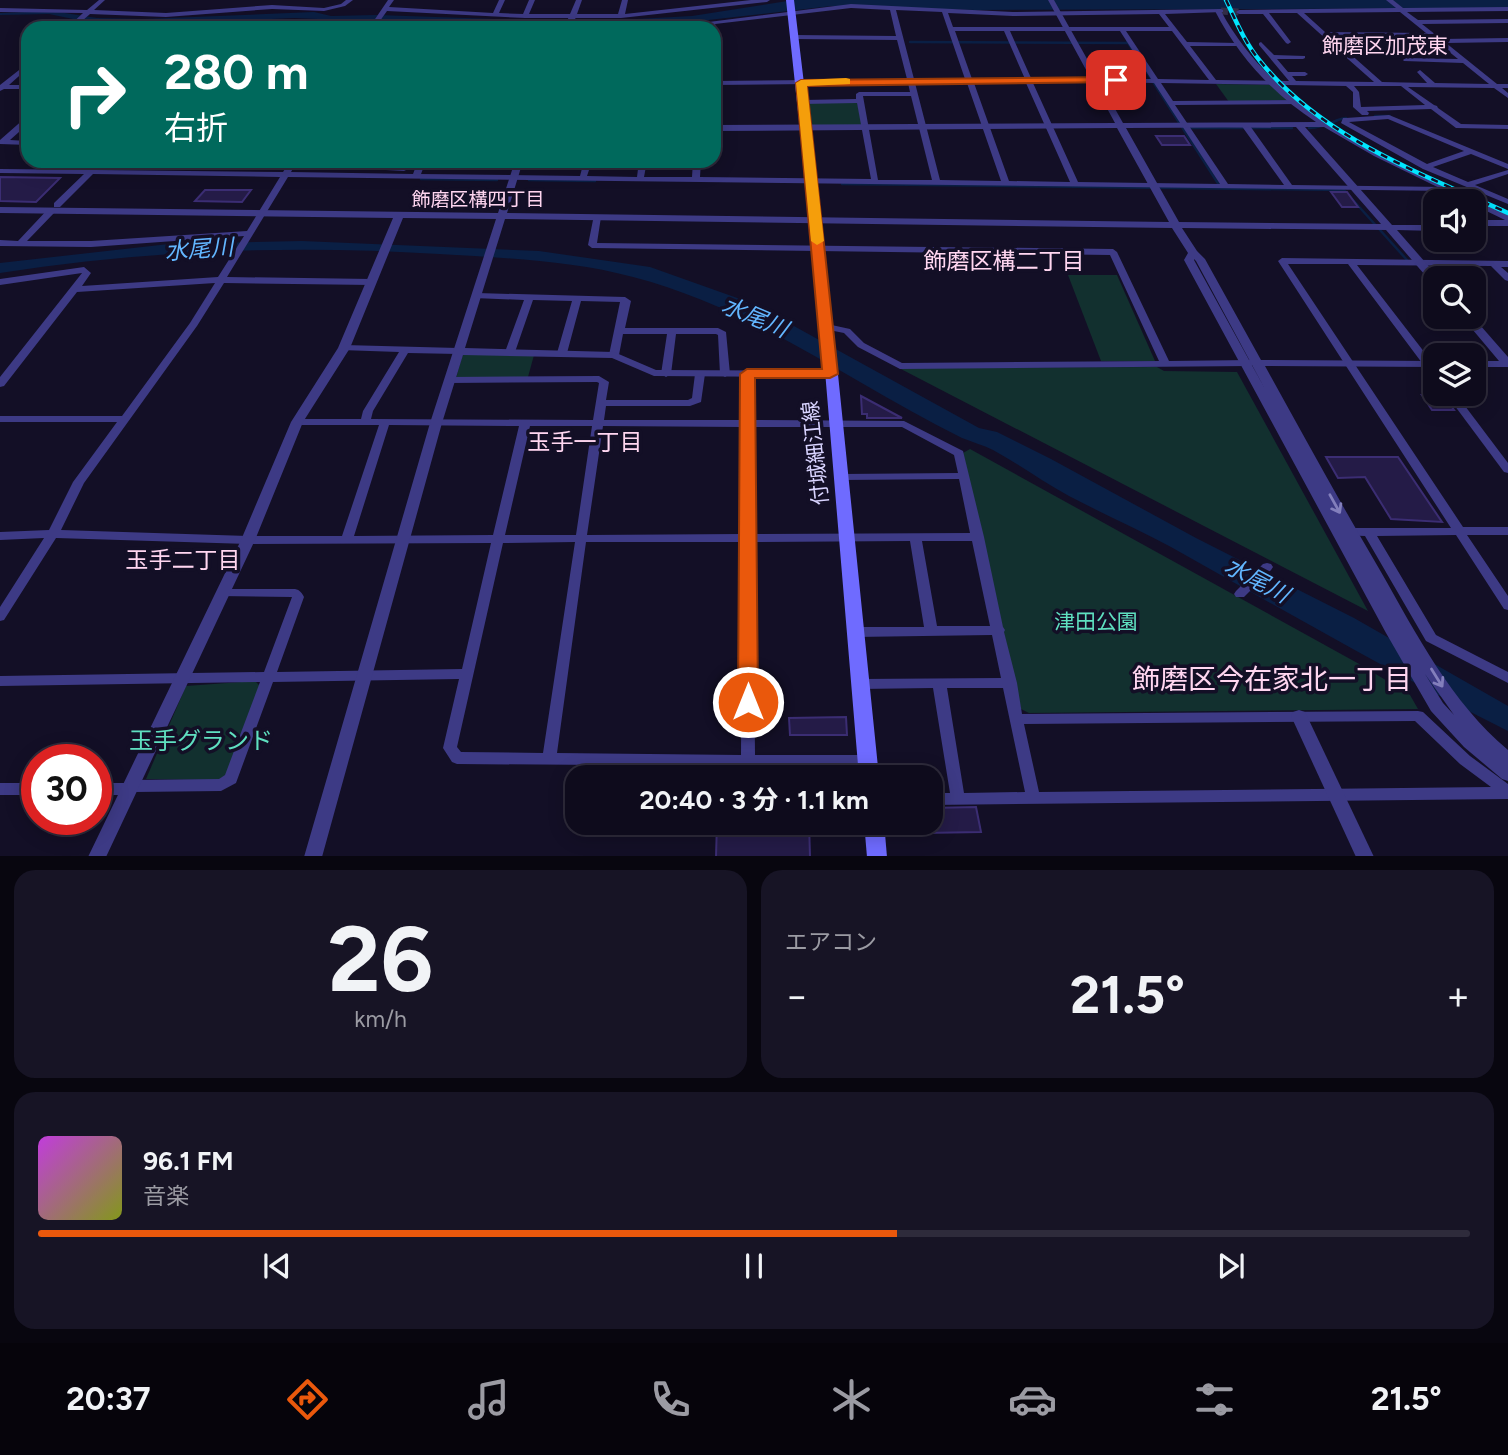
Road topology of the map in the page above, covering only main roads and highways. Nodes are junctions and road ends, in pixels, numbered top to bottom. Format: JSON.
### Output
{"nodes":[{"id":1,"x":790,"y":0,"type":"edge"},
{"id":2,"x":869,"y":765,"type":"edge"},
{"id":3,"x":875,"y":835,"type":"edge"},
{"id":4,"x":877,"y":856,"type":"edge"}],
"edges":[{"from":1,"to":2,"type":"main road","name":"付城細江線"},
{"from":3,"to":4,"type":"main road"}]}
